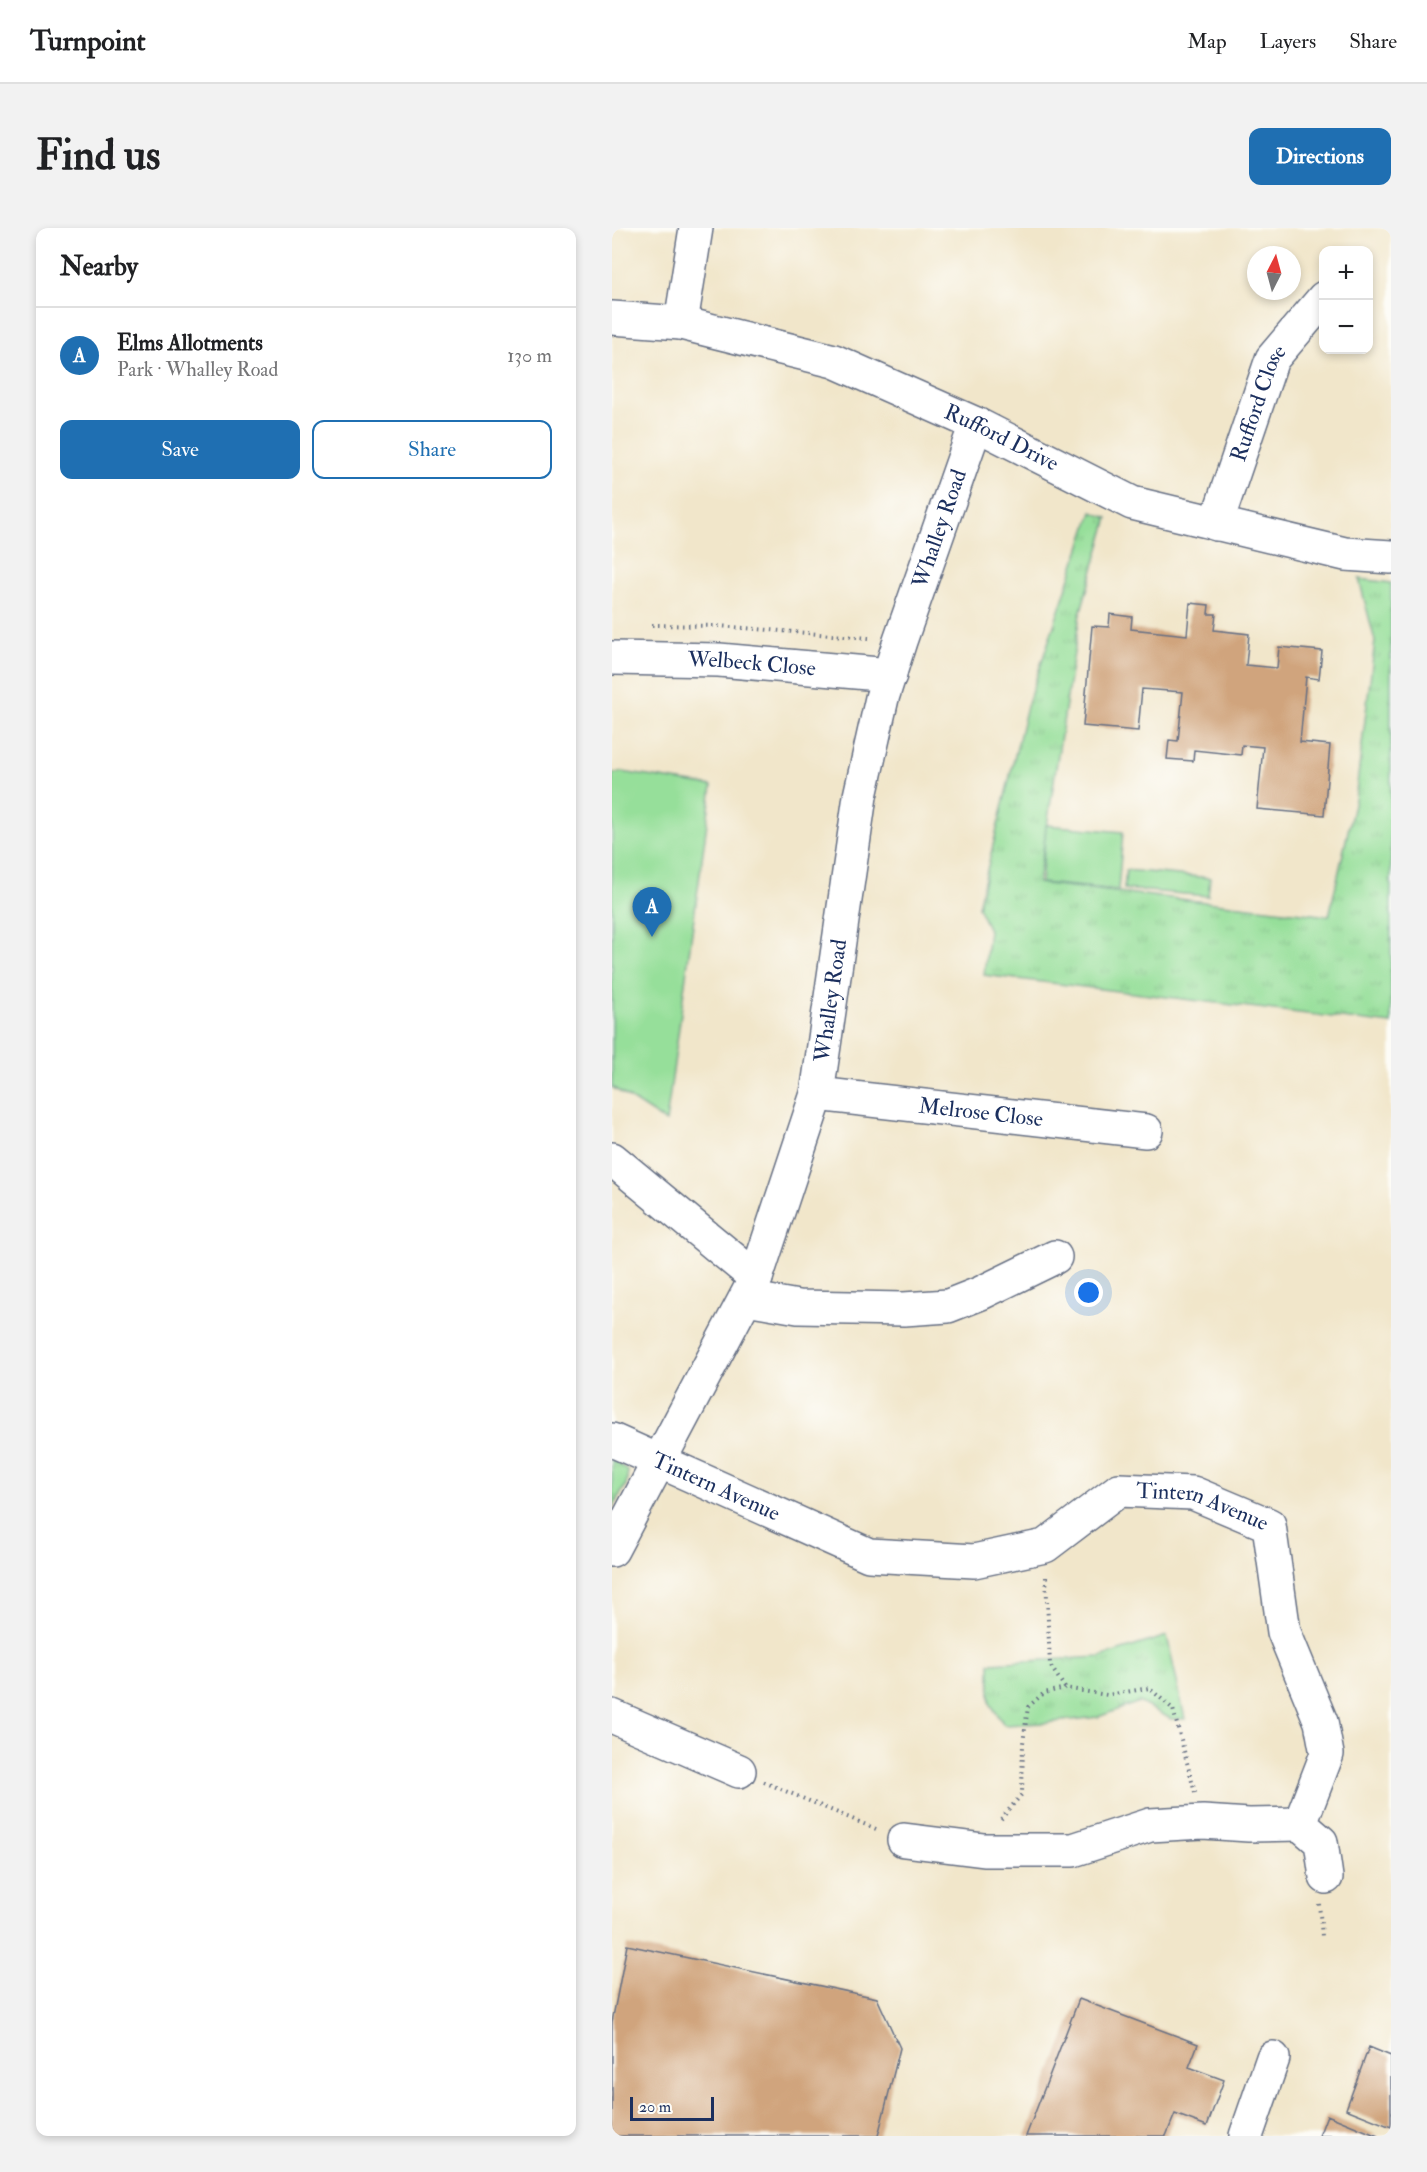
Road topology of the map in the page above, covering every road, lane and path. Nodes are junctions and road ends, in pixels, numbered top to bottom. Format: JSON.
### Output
{"nodes":[{"id":1,"x":696,"y":228,"type":"edge"},
{"id":2,"x":1321,"y":300,"type":"edge"},
{"id":3,"x":612,"y":318,"type":"edge"},
{"id":4,"x":681,"y":323,"type":"junction"},
{"id":5,"x":976,"y":424,"type":"junction"},
{"id":6,"x":1216,"y":524,"type":"junction"},
{"id":7,"x":1391,"y":557,"type":"edge"},
{"id":8,"x":612,"y":658,"type":"edge"},
{"id":9,"x":890,"y":675,"type":"junction"},
{"id":10,"x":817,"y":1094,"type":"junction"},
{"id":11,"x":1146,"y":1131,"type":"dead end"},
{"id":12,"x":612,"y":1159,"type":"edge"},
{"id":13,"x":1055,"y":1257,"type":"dead end"},
{"id":14,"x":751,"y":1288,"type":"junction"},
{"id":15,"x":612,"y":1440,"type":"edge"},
{"id":16,"x":660,"y":1461,"type":"junction"},
{"id":17,"x":1045,"y":1546,"type":"junction"},
{"id":18,"x":612,"y":1551,"type":"edge"},
{"id":19,"x":1065,"y":1688,"type":"junction"},
{"id":20,"x":612,"y":1716,"type":"edge"},
{"id":21,"x":739,"y":1771,"type":"joint"},
{"id":22,"x":1203,"y":1822,"type":"junction"},
{"id":23,"x":1300,"y":1824,"type":"junction"},
{"id":24,"x":904,"y":1840,"type":"joint"},
{"id":25,"x":984,"y":1850,"type":"junction"},
{"id":26,"x":1326,"y":1877,"type":"dead end"},
{"id":27,"x":1272,"y":2058,"type":"dead end"},
{"id":28,"x":1246,"y":2136,"type":"edge"}],
"edges":[{"from":1,"to":4,"type":"street"},
{"from":2,"to":6,"type":"street","name":"Rufford Close"},
{"from":3,"to":4,"type":"street","name":"Rufford Drive"},
{"from":4,"to":5,"type":"street","name":"Rufford Drive"},
{"from":5,"to":6,"type":"street","name":"Rufford Drive"},
{"from":5,"to":9,"type":"street","name":"Whalley Road"},
{"from":6,"to":7,"type":"street","name":"Rufford Drive"},
{"from":8,"to":9,"type":"street","name":"Welbeck Close"},
{"from":9,"to":10,"type":"street","name":"Whalley Road"},
{"from":10,"to":11,"type":"street","name":"Melrose Close"},
{"from":10,"to":14,"type":"street","name":"Whalley Road"},
{"from":12,"to":14,"type":"street"},
{"from":13,"to":14,"type":"street"},
{"from":14,"to":16,"type":"street","name":"Whalley Road"},
{"from":15,"to":16,"type":"street","name":"Tintern Avenue"},
{"from":16,"to":17,"type":"street","name":"Tintern Avenue"},
{"from":16,"to":18,"type":"street","name":"Whalley Road"},
{"from":17,"to":19,"type":"path"},
{"from":17,"to":23,"type":"street","name":"Tintern Avenue"},
{"from":19,"to":22,"type":"path"},
{"from":19,"to":25,"type":"path"},
{"from":20,"to":21,"type":"street"},
{"from":21,"to":24,"type":"path"},
{"from":22,"to":23,"type":"street"},
{"from":22,"to":25,"type":"street"},
{"from":23,"to":26,"type":"street"},
{"from":24,"to":25,"type":"street"},
{"from":27,"to":28,"type":"street"}]}
